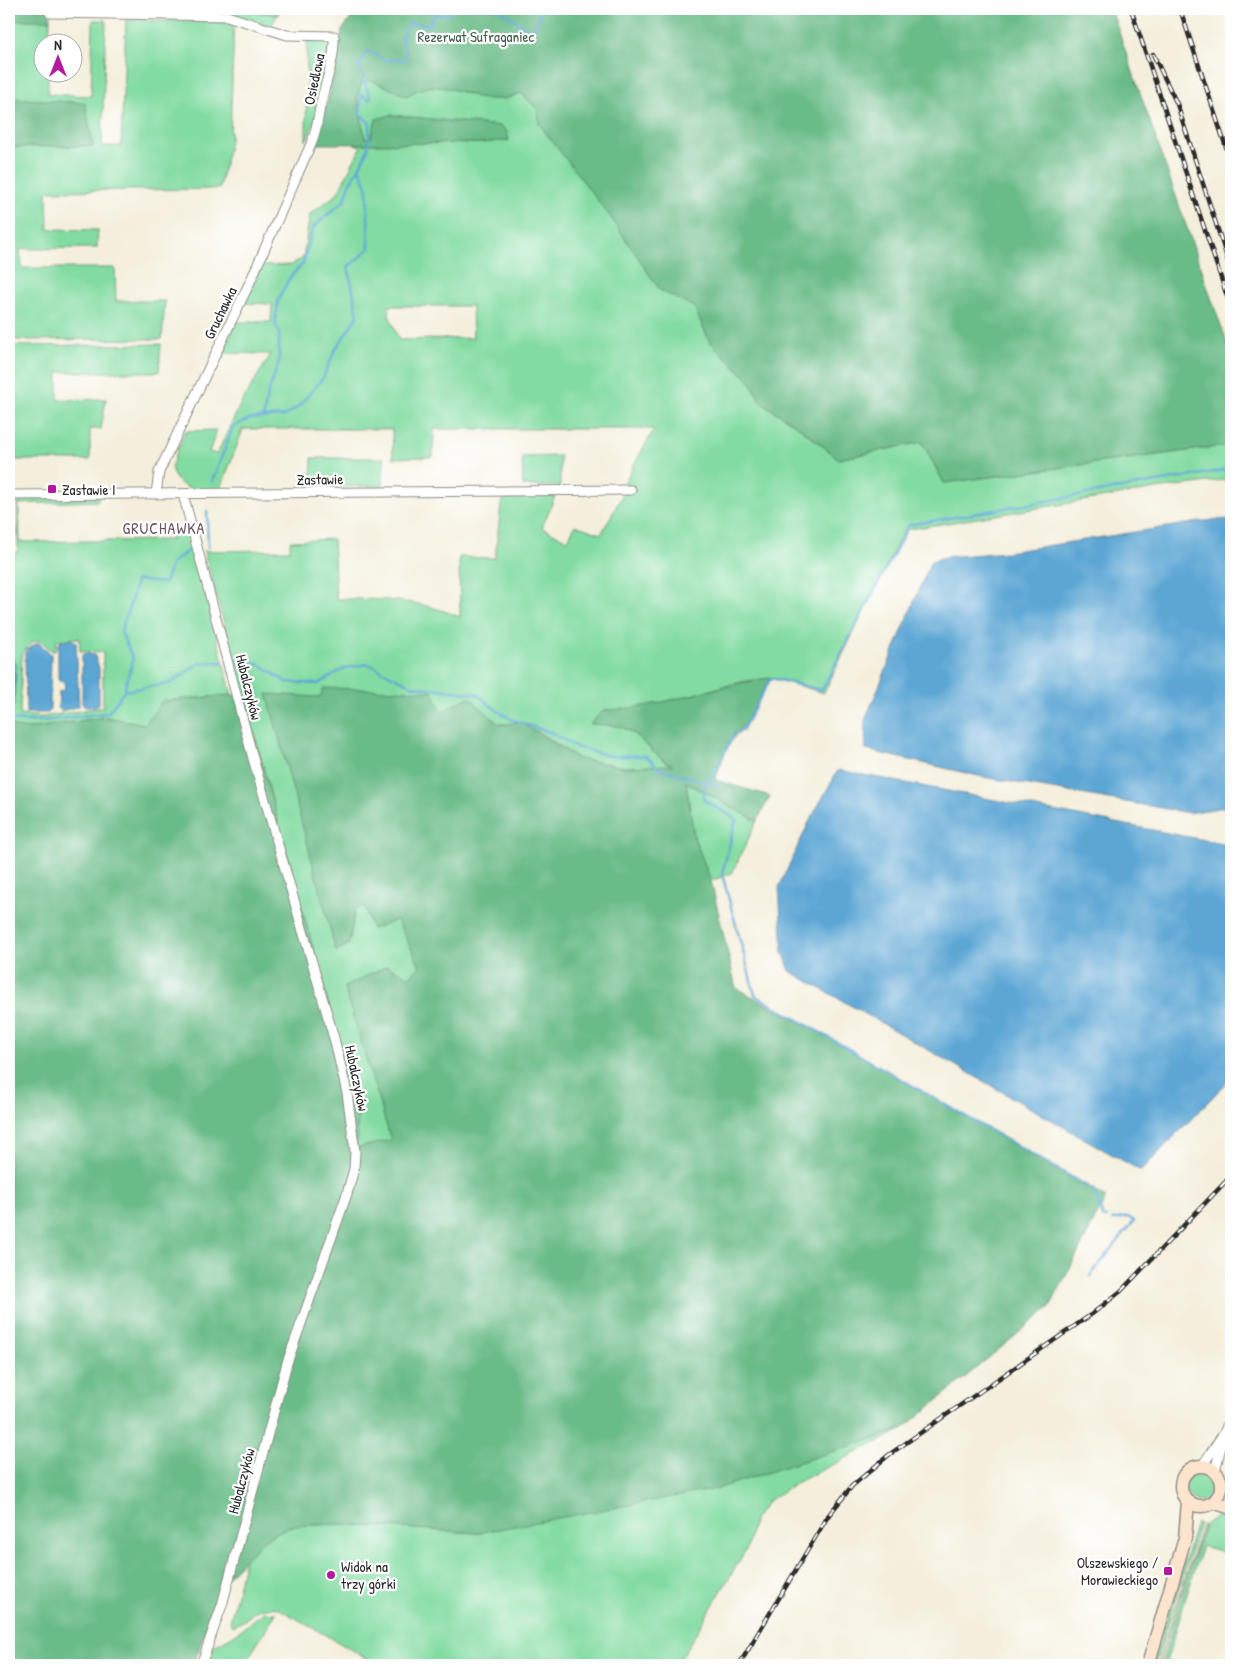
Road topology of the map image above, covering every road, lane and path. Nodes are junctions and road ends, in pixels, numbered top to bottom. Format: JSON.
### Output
{"nodes":[{"id":1,"x":50,"y":13,"type":"dead end"},
{"id":2,"x":312,"y":144,"type":"joint"},
{"id":3,"x":631,"y":490,"type":"dead end"},
{"id":4,"x":156,"y":494,"type":"junction"},
{"id":5,"x":183,"y":494,"type":"junction"},
{"id":6,"x":9,"y":495,"type":"edge"},
{"id":7,"x":1231,"y":1417,"type":"edge"},
{"id":8,"x":1224,"y":1433,"type":"junction"},
{"id":9,"x":1202,"y":1466,"type":"junction"},
{"id":10,"x":1215,"y":1471,"type":"junction"},
{"id":11,"x":1221,"y":1489,"type":"junction"},
{"id":12,"x":1231,"y":1499,"type":"edge"},
{"id":13,"x":1188,"y":1502,"type":"junction"},
{"id":14,"x":1208,"y":1504,"type":"junction"},
{"id":15,"x":1231,"y":1508,"type":"edge"},
{"id":16,"x":1185,"y":1538,"type":"junction"},
{"id":17,"x":201,"y":1665,"type":"edge"},
{"id":18,"x":1148,"y":1665,"type":"edge"}],
"edges":[{"from":1,"to":2,"type":"street","name":"Osiedlowa"},
{"from":2,"to":4,"type":"street","name":"Gruchawka"},
{"from":3,"to":5,"type":"street","name":"Zastawie"},
{"from":4,"to":5,"type":"street","name":"Zastawie"},
{"from":4,"to":6,"type":"street","name":"Zastawie"},
{"from":5,"to":17,"type":"street","name":"Hubalczyków"},
{"from":7,"to":8,"type":"street"},
{"from":8,"to":9,"type":"street"},
{"from":8,"to":10,"type":"street"},
{"from":9,"to":10,"type":"street"},
{"from":9,"to":13,"type":"street"},
{"from":10,"to":11,"type":"street"},
{"from":11,"to":12,"type":"street"},
{"from":11,"to":14,"type":"street"},
{"from":13,"to":14,"type":"street"},
{"from":13,"to":16,"type":"street"},
{"from":14,"to":15,"type":"street"},
{"from":14,"to":16,"type":"street"},
{"from":16,"to":18,"type":"street"}]}
